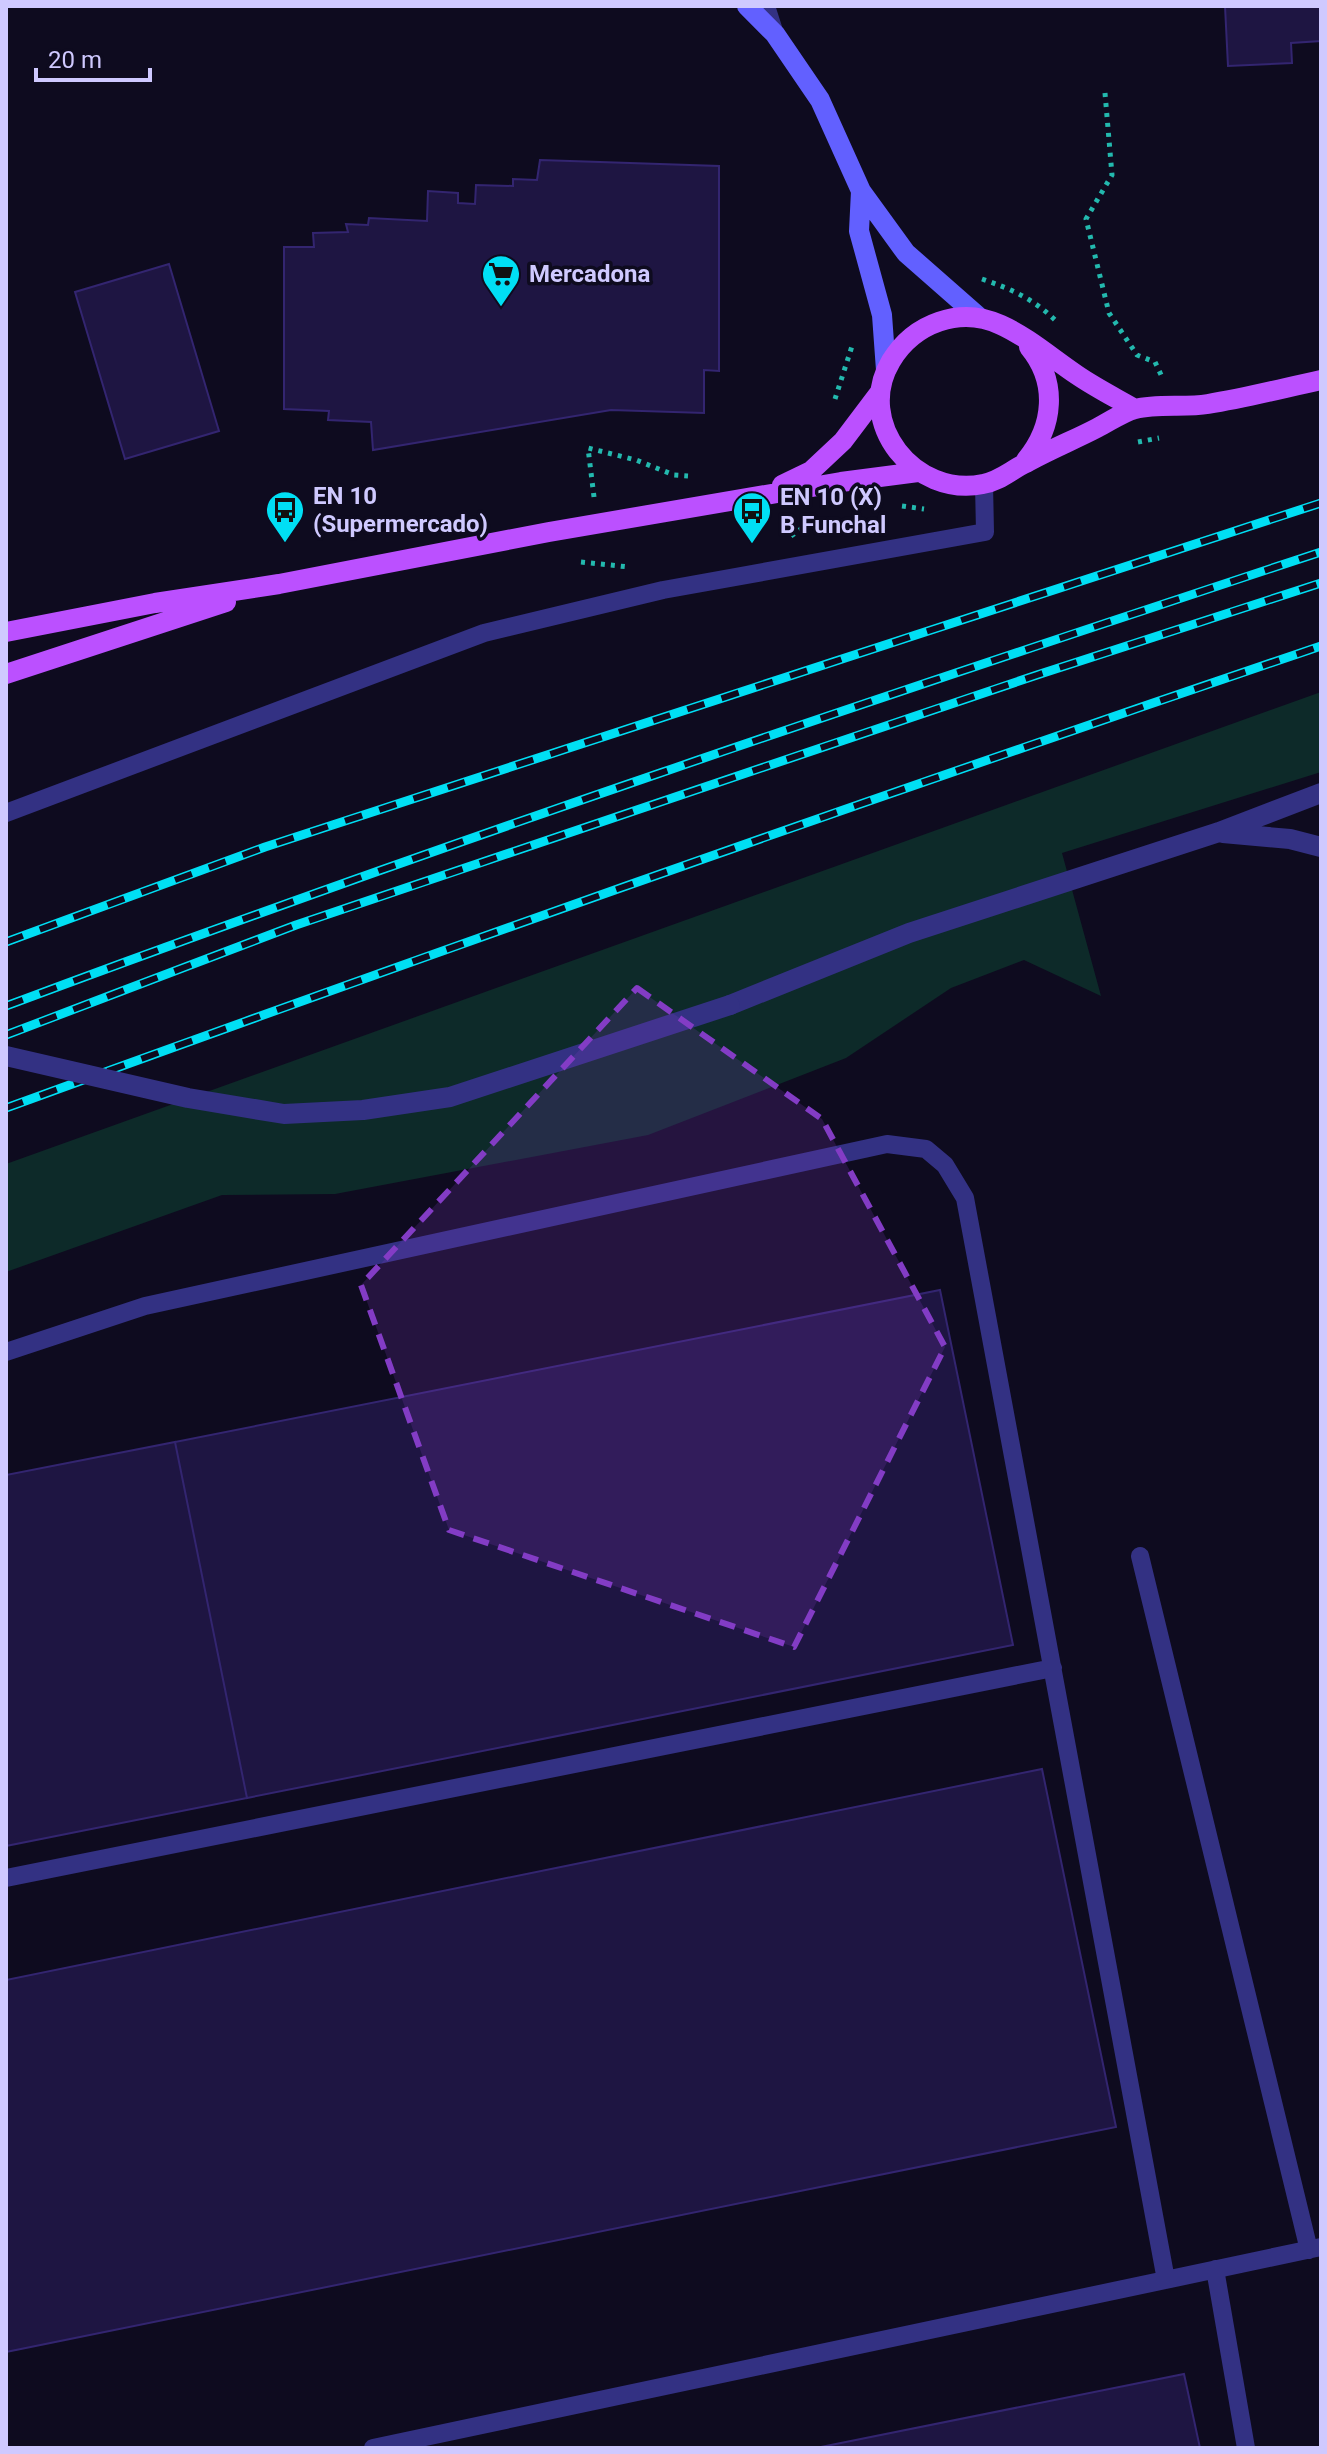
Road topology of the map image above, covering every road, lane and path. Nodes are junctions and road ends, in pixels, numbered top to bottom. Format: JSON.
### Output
{"nodes":[{"id":1,"x":747,"y":6,"type":"edge"},
{"id":2,"x":766,"y":6,"type":"edge"},
{"id":3,"x":775,"y":34,"type":"junction"},
{"id":4,"x":1105,"y":93,"type":"dead end"},
{"id":5,"x":861,"y":191,"type":"junction"},
{"id":6,"x":980,"y":318,"type":"junction"},
{"id":7,"x":856,"y":335,"type":"dead end"},
{"id":8,"x":1018,"y":336,"type":"junction"},
{"id":9,"x":886,"y":370,"type":"junction"},
{"id":10,"x":1163,"y":379,"type":"dead end"},
{"id":11,"x":1321,"y":380,"type":"edge"},
{"id":12,"x":880,"y":392,"type":"junction"},
{"id":13,"x":832,"y":407,"type":"dead end"},
{"id":14,"x":1135,"y":409,"type":"junction"},
{"id":15,"x":1162,"y":438,"type":"dead end"},
{"id":16,"x":1132,"y":443,"type":"dead end"},
{"id":17,"x":1023,"y":464,"type":"junction"},
{"id":18,"x":918,"y":472,"type":"junction"},
{"id":19,"x":701,"y":478,"type":"dead end"},
{"id":20,"x":984,"y":484,"type":"junction"},
{"id":21,"x":760,"y":496,"type":"junction"},
{"id":22,"x":583,"y":500,"type":"dead end"},
{"id":23,"x":279,"y":584,"type":"junction"},
{"id":24,"x":6,"y":632,"type":"edge"},
{"id":25,"x":6,"y":674,"type":"edge"},
{"id":26,"x":1321,"y":793,"type":"edge"},
{"id":27,"x":6,"y":813,"type":"edge"},
{"id":28,"x":1219,"y":832,"type":"junction"},
{"id":29,"x":1321,"y":847,"type":"edge"},
{"id":30,"x":6,"y":1056,"type":"edge"},
{"id":31,"x":6,"y":1352,"type":"edge"},
{"id":32,"x":1140,"y":1556,"type":"dead end"},
{"id":33,"x":1053,"y":1668,"type":"junction"},
{"id":34,"x":6,"y":1878,"type":"edge"},
{"id":35,"x":1315,"y":2248,"type":"edge"},
{"id":36,"x":1215,"y":2269,"type":"junction"},
{"id":37,"x":1166,"y":2280,"type":"junction"},
{"id":38,"x":417,"y":2444,"type":"edge"},
{"id":39,"x":373,"y":2448,"type":"edge"},
{"id":40,"x":1246,"y":2448,"type":"edge"}],
"edges":[{"from":1,"to":3,"type":"main road"},
{"from":2,"to":3,"type":"lane"},
{"from":3,"to":5,"type":"main road"},
{"from":4,"to":10,"type":"path"},
{"from":5,"to":6,"type":"main road"},
{"from":5,"to":9,"type":"main road"},
{"from":6,"to":8,"type":"main road"},
{"from":6,"to":9,"type":"main road"},
{"from":7,"to":13,"type":"path"},
{"from":8,"to":14,"type":"main road"},
{"from":8,"to":17,"type":"main road"},
{"from":9,"to":12,"type":"main road"},
{"from":11,"to":14,"type":"main road"},
{"from":12,"to":18,"type":"main road"},
{"from":12,"to":21,"type":"main road"},
{"from":14,"to":17,"type":"main road"},
{"from":15,"to":16,"type":"path"},
{"from":17,"to":20,"type":"main road"},
{"from":18,"to":20,"type":"main road"},
{"from":18,"to":21,"type":"main road"},
{"from":19,"to":22,"type":"path"},
{"from":20,"to":27,"type":"lane"},
{"from":21,"to":23,"type":"main road"},
{"from":23,"to":24,"type":"main road"},
{"from":23,"to":25,"type":"main road"},
{"from":26,"to":28,"type":"street"},
{"from":28,"to":29,"type":"street"},
{"from":28,"to":30,"type":"street","bridge":true},
{"from":31,"to":33,"type":"lane"},
{"from":32,"to":35,"type":"lane"},
{"from":33,"to":34,"type":"lane"},
{"from":33,"to":37,"type":"lane"},
{"from":35,"to":36,"type":"lane"},
{"from":36,"to":37,"type":"lane"},
{"from":36,"to":40,"type":"lane"},
{"from":37,"to":38,"type":"lane"},
{"from":38,"to":39,"type":"lane"}]}
